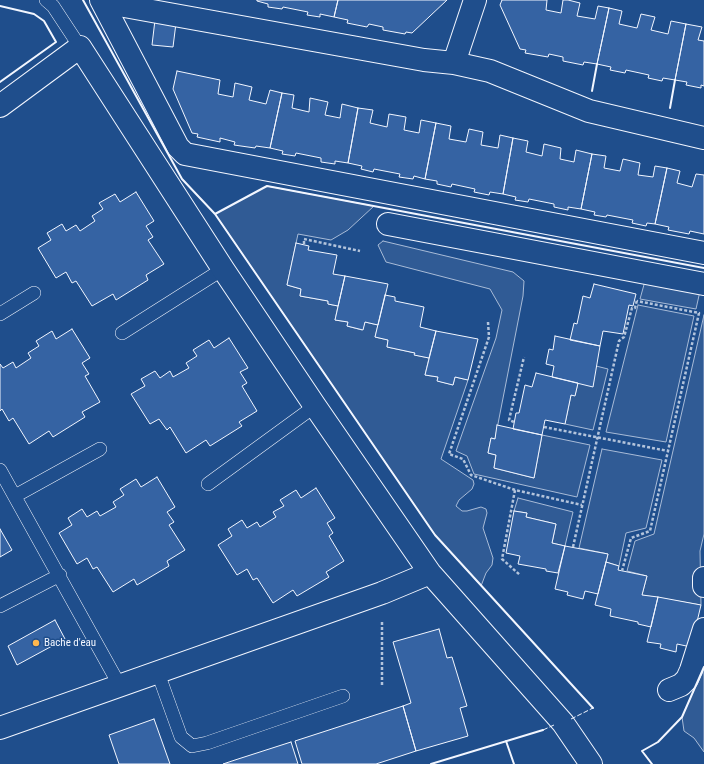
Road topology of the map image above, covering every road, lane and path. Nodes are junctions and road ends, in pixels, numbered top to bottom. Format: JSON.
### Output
{"nodes":[{"id":1,"x":475,"y":0,"type":"edge"},
{"id":2,"x":102,"y":1,"type":"edge"},
{"id":3,"x":49,"y":2,"type":"edge"},
{"id":4,"x":80,"y":47,"type":"junction"},
{"id":5,"x":454,"y":63,"type":"junction"},
{"id":6,"x":0,"y":106,"type":"edge"},
{"id":7,"x":704,"y":138,"type":"edge"},
{"id":8,"x":388,"y":224,"type":"dead end"},
{"id":9,"x":304,"y":244,"type":"dead end"},
{"id":10,"x":360,"y":251,"type":"dead end"},
{"id":11,"x":704,"y":253,"type":"edge"},
{"id":12,"x":223,"y":269,"type":"junction"},
{"id":13,"x":645,"y":273,"type":"junction"},
{"id":14,"x":704,"y":284,"type":"edge"},
{"id":15,"x":34,"y":293,"type":"dead end"},
{"id":16,"x":637,"y":301,"type":"junction"},
{"id":17,"x":0,"y":314,"type":"edge"},
{"id":18,"x":488,"y":322,"type":"dead end"},
{"id":19,"x":122,"y":332,"type":"dead end"},
{"id":20,"x":524,"y":357,"type":"dead end"},
{"id":21,"x":315,"y":406,"type":"junction"},
{"id":22,"x":514,"y":422,"type":"dead end"},
{"id":23,"x":544,"y":427,"type":"dead end"},
{"id":24,"x":598,"y":438,"type":"junction"},
{"id":25,"x":100,"y":449,"type":"dead end"},
{"id":26,"x":668,"y":451,"type":"junction"},
{"id":27,"x":0,"y":470,"type":"edge"},
{"id":28,"x":208,"y":484,"type":"dead end"},
{"id":29,"x":515,"y":490,"type":"junction"},
{"id":30,"x":15,"y":496,"type":"junction"},
{"id":31,"x":582,"y":505,"type":"junction"},
{"id":32,"x":572,"y":547,"type":"dead end"},
{"id":33,"x":622,"y":571,"type":"dead end"},
{"id":34,"x":430,"y":573,"type":"junction"},
{"id":35,"x":60,"y":575,"type":"junction"},
{"id":36,"x":520,"y":575,"type":"dead end"},
{"id":37,"x":704,"y":578,"type":"edge"},
{"id":38,"x":704,"y":586,"type":"edge"},
{"id":39,"x":382,"y":593,"type":"junction"},
{"id":40,"x":0,"y":606,"type":"edge"},
{"id":41,"x":704,"y":629,"type":"edge"},
{"id":42,"x":158,"y":673,"type":"junction"},
{"id":43,"x":120,"y":686,"type":"junction"},
{"id":44,"x":382,"y":687,"type":"dead end"},
{"id":45,"x":669,"y":690,"type":"dead end"},
{"id":46,"x":343,"y":696,"type":"dead end"},
{"id":47,"x":0,"y":728,"type":"edge"},
{"id":48,"x":591,"y":764,"type":"edge"}],
"edges":[{"from":1,"to":5,"type":"street"},
{"from":2,"to":5,"type":"street"},
{"from":2,"to":11,"type":"street"},
{"from":3,"to":4,"type":"lane"},
{"from":4,"to":6,"type":"street"},
{"from":4,"to":12,"type":"street"},
{"from":5,"to":7,"type":"street"},
{"from":8,"to":13,"type":"street"},
{"from":9,"to":10,"type":"path"},
{"from":12,"to":19,"type":"lane"},
{"from":12,"to":21,"type":"street"},
{"from":13,"to":14,"type":"street"},
{"from":13,"to":16,"type":"path"},
{"from":15,"to":17,"type":"lane"},
{"from":16,"to":24,"type":"path"},
{"from":16,"to":26,"type":"path"},
{"from":18,"to":29,"type":"path"},
{"from":20,"to":22,"type":"path"},
{"from":21,"to":28,"type":"lane"},
{"from":21,"to":34,"type":"street"},
{"from":23,"to":24,"type":"path"},
{"from":24,"to":26,"type":"path"},
{"from":24,"to":31,"type":"path"},
{"from":25,"to":30,"type":"lane"},
{"from":26,"to":33,"type":"path"},
{"from":27,"to":30,"type":"lane"},
{"from":29,"to":31,"type":"path"},
{"from":29,"to":36,"type":"path"},
{"from":30,"to":35,"type":"lane"},
{"from":31,"to":32,"type":"path"},
{"from":34,"to":39,"type":"street"},
{"from":34,"to":48,"type":"street"},
{"from":35,"to":40,"type":"lane"},
{"from":35,"to":43,"type":"lane"},
{"from":37,"to":38,"type":"street"},
{"from":39,"to":42,"type":"street"},
{"from":39,"to":44,"type":"path"},
{"from":41,"to":45,"type":"street"},
{"from":42,"to":43,"type":"street"},
{"from":42,"to":46,"type":"lane"},
{"from":43,"to":47,"type":"street"}]}
